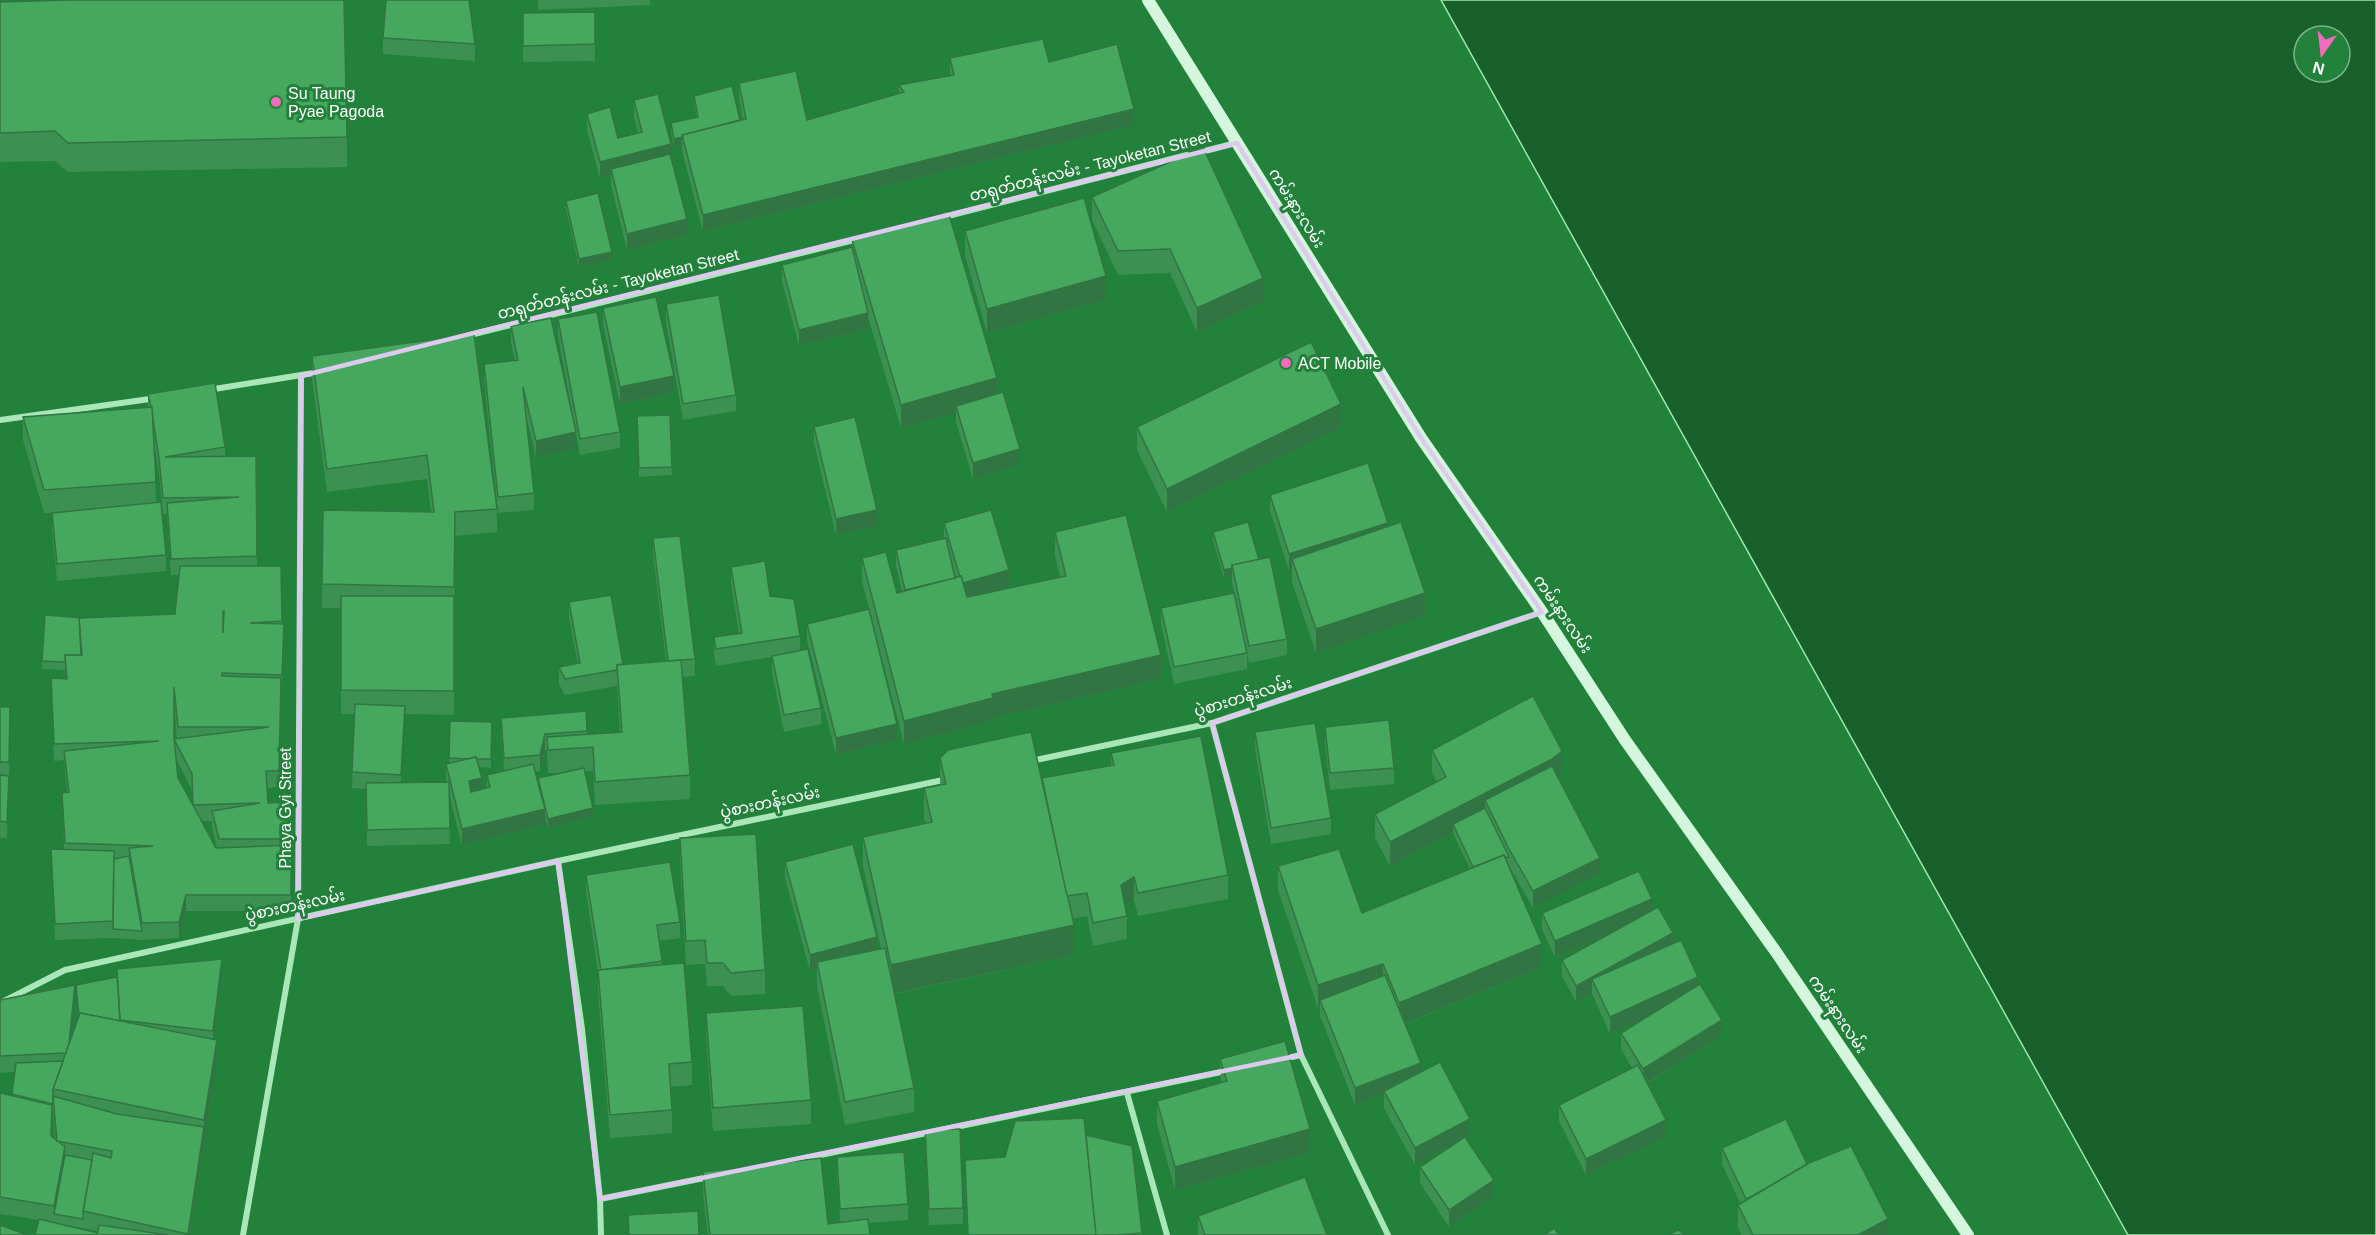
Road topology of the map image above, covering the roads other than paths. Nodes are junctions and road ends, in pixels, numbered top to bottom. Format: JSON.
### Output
{"nodes":[{"id":1,"x":1148,"y":0,"type":"edge"},
{"id":2,"x":1237,"y":143,"type":"junction"},
{"id":3,"x":934,"y":220,"type":"edge"},
{"id":4,"x":867,"y":237,"type":"edge"},
{"id":5,"x":463,"y":336,"type":"edge"},
{"id":6,"x":324,"y":371,"type":"edge"},
{"id":7,"x":301,"y":376,"type":"junction"},
{"id":8,"x":197,"y":392,"type":"edge"},
{"id":9,"x":162,"y":397,"type":"edge"},
{"id":10,"x":0,"y":420,"type":"edge"},
{"id":11,"x":1542,"y":612,"type":"junction"},
{"id":12,"x":1212,"y":723,"type":"junction"},
{"id":13,"x":1025,"y":762,"type":"edge"},
{"id":14,"x":955,"y":777,"type":"edge"},
{"id":15,"x":558,"y":861,"type":"junction"},
{"id":16,"x":298,"y":919,"type":"junction"},
{"id":17,"x":0,"y":1003,"type":"edge"},
{"id":18,"x":1300,"y":1055,"type":"junction"},
{"id":19,"x":1277,"y":1060,"type":"edge"},
{"id":20,"x":1231,"y":1070,"type":"edge"},
{"id":21,"x":1127,"y":1093,"type":"junction"},
{"id":22,"x":764,"y":1166,"type":"edge"},
{"id":23,"x":717,"y":1176,"type":"edge"},
{"id":24,"x":600,"y":1199,"type":"junction"},
{"id":25,"x":243,"y":1235,"type":"edge"},
{"id":26,"x":601,"y":1235,"type":"edge"},
{"id":27,"x":1167,"y":1235,"type":"edge"},
{"id":28,"x":1388,"y":1235,"type":"edge"},
{"id":29,"x":1968,"y":1235,"type":"edge"}],
"edges":[{"from":1,"to":2,"type":"street","name":"ကမ်းနားလမ်း"},
{"from":2,"to":3,"type":"street","name":"တရုတ်တန်းလမ်း - Tayoketan Street"},
{"from":2,"to":11,"type":"street","name":"ကမ်းနားလမ်း"},
{"from":4,"to":5,"type":"street","name":"တရုတ်တန်းလမ်း - Tayoketan Street"},
{"from":6,"to":7,"type":"street"},
{"from":7,"to":8,"type":"street"},
{"from":7,"to":16,"type":"street","name":"Phaya Gyi Street"},
{"from":9,"to":10,"type":"street"},
{"from":11,"to":12,"type":"street","name":"ပွဲစားတန်းလမ်း"},
{"from":11,"to":29,"type":"street","name":"ကမ်းနားလမ်း"},
{"from":12,"to":13,"type":"street","name":"ပွဲစားတန်းလမ်း"},
{"from":12,"to":18,"type":"street"},
{"from":14,"to":15,"type":"street","name":"ပွဲစားတန်းလမ်း"},
{"from":15,"to":16,"type":"street","name":"ပွဲစားတန်းလမ်း"},
{"from":15,"to":24,"type":"street"},
{"from":16,"to":17,"type":"street","name":"ပွဲစားတန်းလမ်း"},
{"from":16,"to":25,"type":"street","name":"Phaya Gyi Street"},
{"from":18,"to":19,"type":"street"},
{"from":18,"to":28,"type":"street"},
{"from":20,"to":21,"type":"street"},
{"from":21,"to":22,"type":"street"},
{"from":21,"to":27,"type":"street"},
{"from":23,"to":24,"type":"street"},
{"from":24,"to":26,"type":"street"}]}
